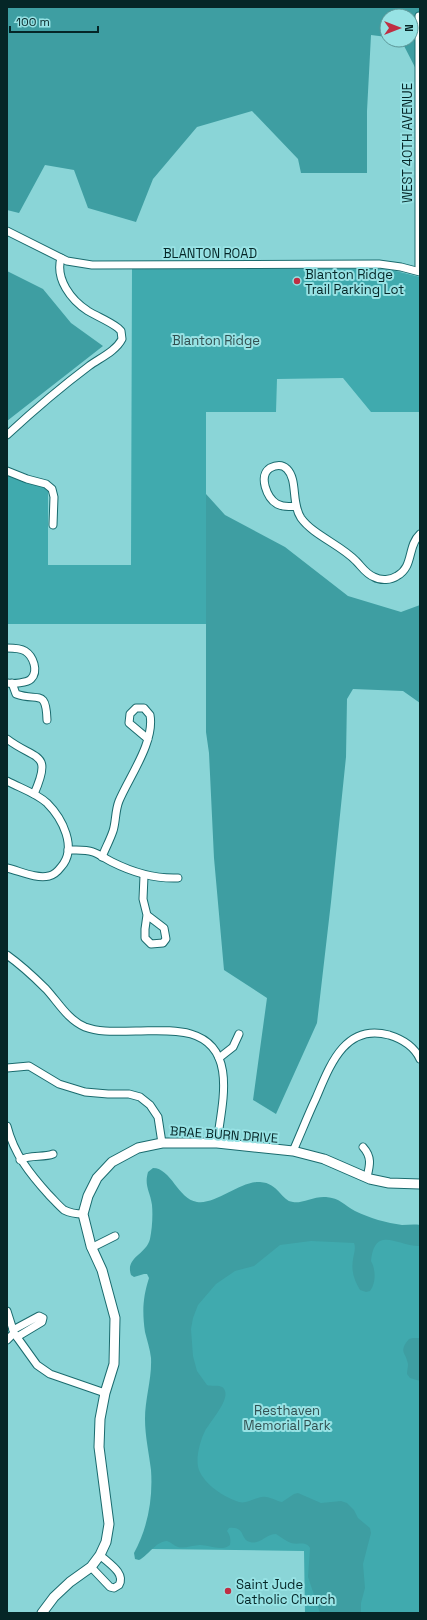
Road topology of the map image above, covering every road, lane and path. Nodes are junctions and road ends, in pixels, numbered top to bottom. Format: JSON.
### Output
{"nodes":[{"id":1,"x":418,"y":48,"type":"edge"},
{"id":2,"x":7,"y":231,"type":"edge"},
{"id":3,"x":61,"y":258,"type":"junction"},
{"id":4,"x":420,"y":271,"type":"edge"},
{"id":5,"x":7,"y":435,"type":"edge"},
{"id":6,"x":7,"y":471,"type":"edge"},
{"id":7,"x":295,"y":506,"type":"junction"},
{"id":8,"x":53,"y":525,"type":"dead end"},
{"id":9,"x":420,"y":534,"type":"edge"},
{"id":10,"x":7,"y":648,"type":"edge"},
{"id":11,"x":10,"y":683,"type":"edge"},
{"id":12,"x":47,"y":720,"type":"dead end"},
{"id":13,"x":148,"y":739,"type":"dead end"},
{"id":14,"x":7,"y":740,"type":"edge"},
{"id":15,"x":7,"y":781,"type":"edge"},
{"id":16,"x":34,"y":794,"type":"junction"},
{"id":17,"x":68,"y":850,"type":"junction"},
{"id":18,"x":102,"y":857,"type":"junction"},
{"id":19,"x":7,"y":868,"type":"edge"},
{"id":20,"x":144,"y":876,"type":"junction"},
{"id":21,"x":178,"y":878,"type":"dead end"},
{"id":22,"x":147,"y":915,"type":"dead end"},
{"id":23,"x":7,"y":955,"type":"edge"},
{"id":24,"x":240,"y":1034,"type":"dead end"},
{"id":25,"x":219,"y":1058,"type":"junction"},
{"id":26,"x":420,"y":1059,"type":"edge"},
{"id":27,"x":7,"y":1068,"type":"edge"},
{"id":28,"x":7,"y":1126,"type":"edge"},
{"id":29,"x":162,"y":1143,"type":"junction"},
{"id":30,"x":217,"y":1143,"type":"junction"},
{"id":31,"x":363,"y":1147,"type":"dead end"},
{"id":32,"x":293,"y":1151,"type":"junction"},
{"id":33,"x":53,"y":1154,"type":"dead end"},
{"id":34,"x":20,"y":1160,"type":"junction"},
{"id":35,"x":367,"y":1177,"type":"junction"},
{"id":36,"x":420,"y":1184,"type":"edge"},
{"id":37,"x":82,"y":1214,"type":"junction"},
{"id":38,"x":115,"y":1236,"type":"dead end"},
{"id":39,"x":91,"y":1248,"type":"junction"},
{"id":40,"x":7,"y":1311,"type":"edge"},
{"id":41,"x":15,"y":1333,"type":"junction"},
{"id":42,"x":7,"y":1340,"type":"edge"},
{"id":43,"x":105,"y":1393,"type":"junction"},
{"id":44,"x":100,"y":1555,"type":"junction"},
{"id":45,"x":91,"y":1567,"type":"junction"},
{"id":46,"x":42,"y":1613,"type":"edge"}],
"edges":[{"from":1,"to":4,"type":"street","name":"WEST 40TH AVENUE"},
{"from":2,"to":3,"type":"street","name":"BLANTON ROAD"},
{"from":3,"to":4,"type":"street","name":"BLANTON ROAD"},
{"from":3,"to":5,"type":"street"},
{"from":6,"to":8,"type":"street"},
{"from":7,"to":7,"type":"street"},
{"from":7,"to":9,"type":"street"},
{"from":10,"to":11,"type":"street"},
{"from":11,"to":12,"type":"street"},
{"from":13,"to":18,"type":"street"},
{"from":14,"to":16,"type":"street"},
{"from":15,"to":16,"type":"street"},
{"from":16,"to":17,"type":"street"},
{"from":17,"to":18,"type":"street"},
{"from":17,"to":19,"type":"street"},
{"from":18,"to":20,"type":"street"},
{"from":20,"to":21,"type":"street"},
{"from":20,"to":22,"type":"street"},
{"from":23,"to":25,"type":"street"},
{"from":24,"to":25,"type":"street"},
{"from":25,"to":30,"type":"street"},
{"from":26,"to":32,"type":"street"},
{"from":27,"to":29,"type":"street"},
{"from":28,"to":34,"type":"street"},
{"from":29,"to":30,"type":"street","name":"BRAE BURN DRIVE"},
{"from":29,"to":37,"type":"street","name":"BRAE BURN DRIVE"},
{"from":30,"to":32,"type":"street","name":"BRAE BURN DRIVE"},
{"from":31,"to":35,"type":"street"},
{"from":32,"to":35,"type":"street","name":"BRAE BURN DRIVE"},
{"from":33,"to":34,"type":"street"},
{"from":34,"to":37,"type":"street"},
{"from":35,"to":36,"type":"street","name":"BRAE BURN DRIVE"},
{"from":37,"to":39,"type":"street"},
{"from":38,"to":39,"type":"street"},
{"from":39,"to":43,"type":"street"},
{"from":40,"to":41,"type":"street"},
{"from":41,"to":42,"type":"street"},
{"from":41,"to":43,"type":"street"},
{"from":43,"to":44,"type":"street"},
{"from":44,"to":45,"type":"street"},
{"from":44,"to":45,"type":"street"},
{"from":45,"to":46,"type":"street"}]}
